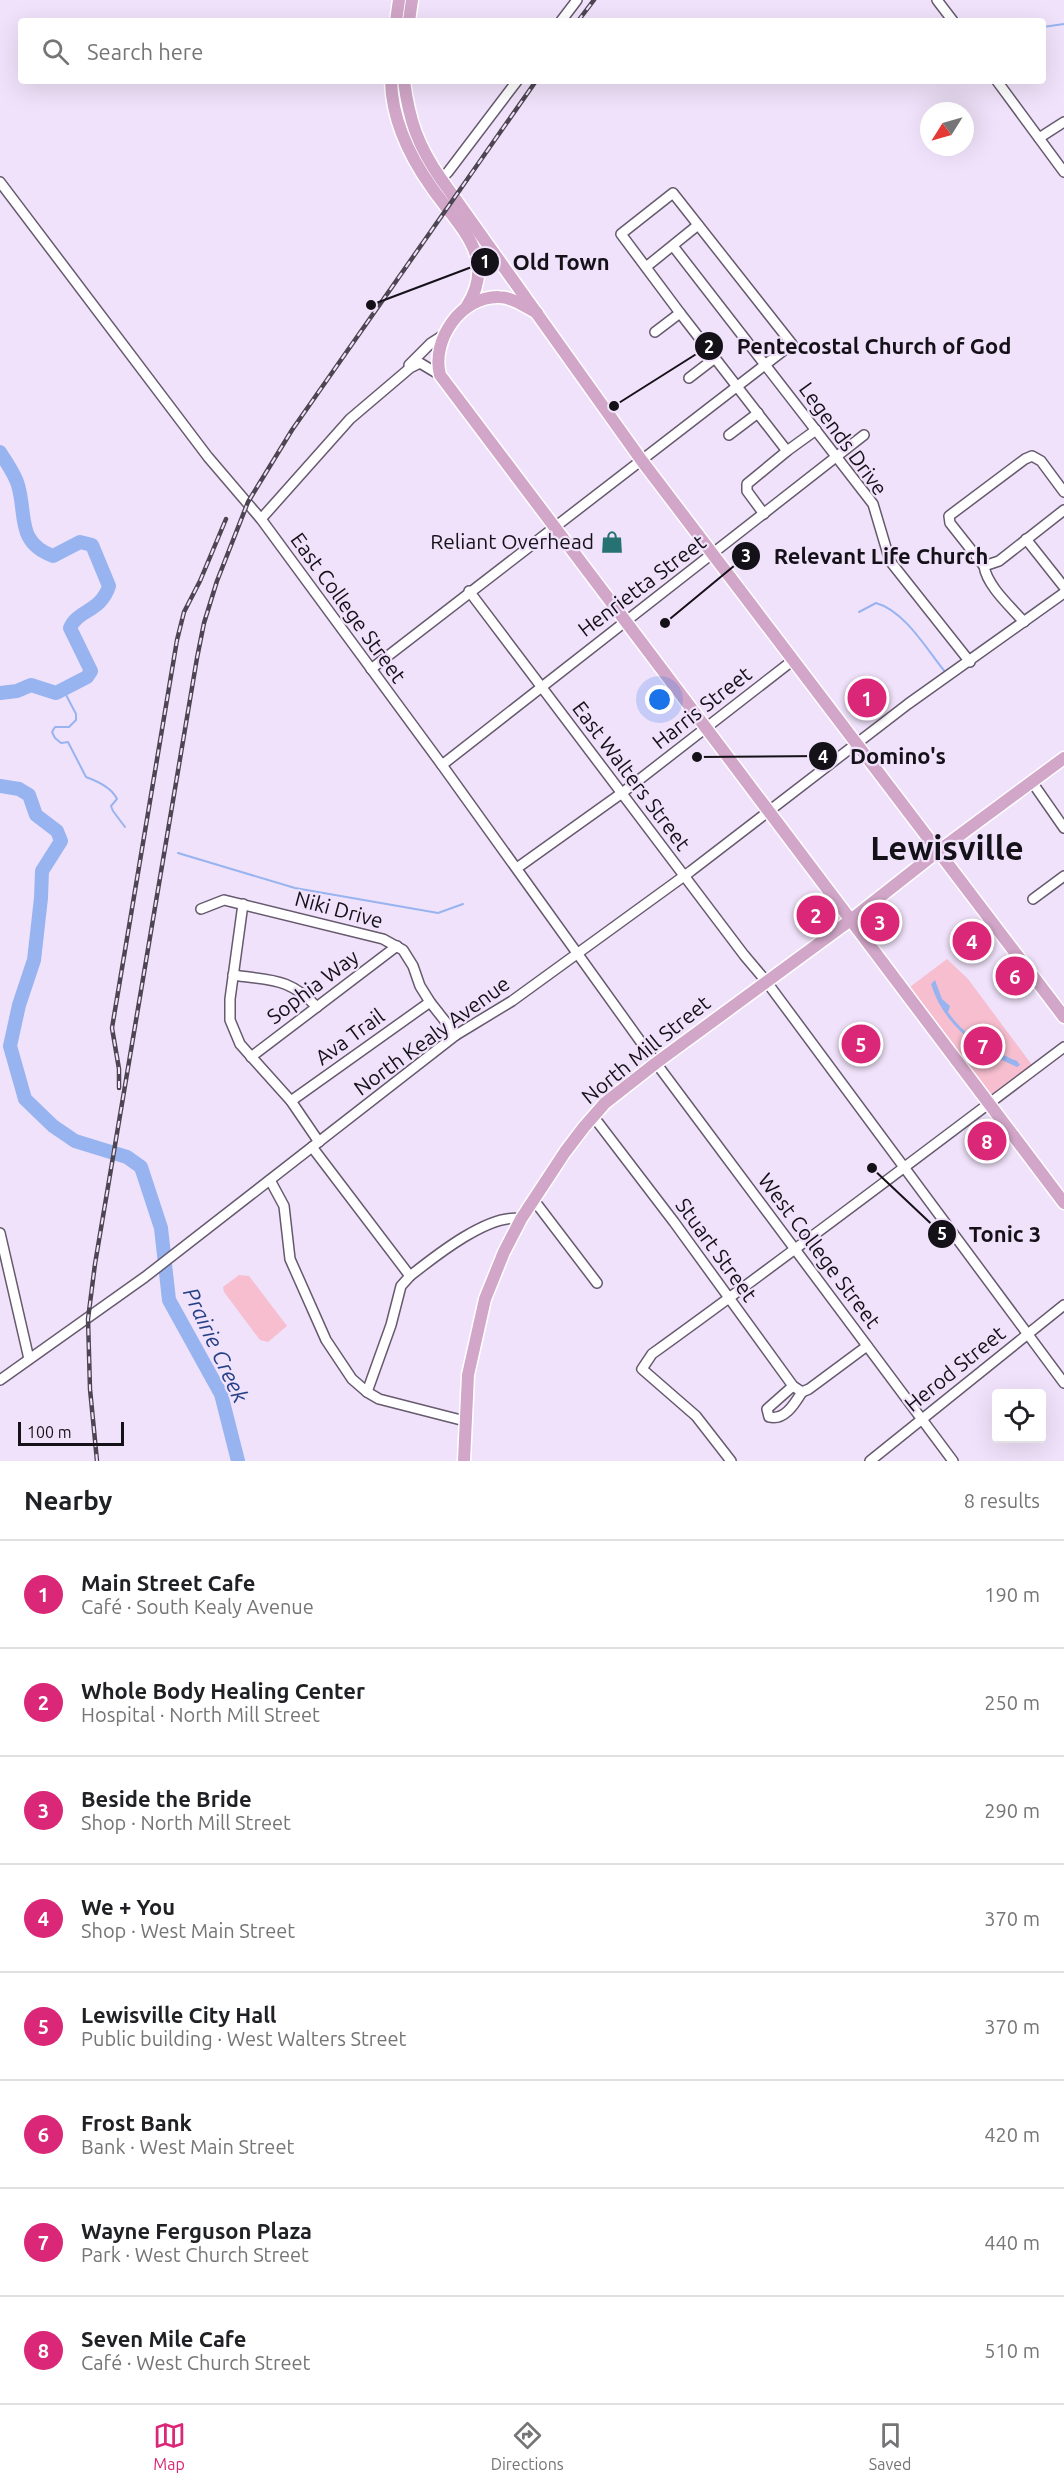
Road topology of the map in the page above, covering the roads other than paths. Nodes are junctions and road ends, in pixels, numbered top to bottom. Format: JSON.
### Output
{"nodes":[{"id":1,"x":399,"y":0,"type":"edge"},
{"id":2,"x":412,"y":0,"type":"edge"},
{"id":3,"x":577,"y":0,"type":"edge"},
{"id":4,"x":937,"y":0,"type":"edge"},
{"id":5,"x":396,"y":18,"type":"edge"},
{"id":6,"x":410,"y":18,"type":"edge"},
{"id":7,"x":563,"y":18,"type":"edge"},
{"id":8,"x":951,"y":18,"type":"edge"},
{"id":9,"x":391,"y":84,"type":"edge"},
{"id":10,"x":405,"y":84,"type":"edge"},
{"id":11,"x":515,"y":84,"type":"edge"},
{"id":12,"x":999,"y":84,"type":"edge"},
{"id":13,"x":1064,"y":122,"type":"edge"},
{"id":14,"x":1039,"y":138,"type":"junction"},
{"id":15,"x":1064,"y":172,"type":"edge"},
{"id":16,"x":0,"y":182,"type":"edge"},
{"id":17,"x":436,"y":183,"type":"junction"},
{"id":18,"x":698,"y":225,"type":"junction"},
{"id":19,"x":673,"y":246,"type":"junction"},
{"id":20,"x":646,"y":267,"type":"junction"},
{"id":21,"x":466,"y":307,"type":"junction"},
{"id":22,"x":680,"y":313,"type":"junction"},
{"id":23,"x":537,"y":314,"type":"junction"},
{"id":24,"x":655,"y":332,"type":"dead end"},
{"id":25,"x":442,"y":336,"type":"junction"},
{"id":26,"x":715,"y":358,"type":"junction"},
{"id":27,"x":766,"y":366,"type":"junction"},
{"id":28,"x":403,"y":374,"type":"junction"},
{"id":29,"x":440,"y":375,"type":"junction"},
{"id":30,"x":689,"y":378,"type":"dead end"},
{"id":31,"x":738,"y":387,"type":"junction"},
{"id":32,"x":758,"y":413,"type":"junction"},
{"id":33,"x":816,"y":430,"type":"junction"},
{"id":34,"x":729,"y":435,"type":"dead end"},
{"id":35,"x":864,"y":435,"type":"dead end"},
{"id":36,"x":787,"y":451,"type":"junction"},
{"id":37,"x":836,"y":457,"type":"junction"},
{"id":38,"x":642,"y":461,"type":"junction"},
{"id":39,"x":1064,"y":492,"type":"edge"},
{"id":40,"x":1064,"y":510,"type":"edge"},
{"id":41,"x":764,"y":514,"type":"junction"},
{"id":42,"x":261,"y":519,"type":"junction"},
{"id":43,"x":554,"y":526,"type":"junction"},
{"id":44,"x":1026,"y":539,"type":"junction"},
{"id":45,"x":713,"y":555,"type":"junction"},
{"id":46,"x":984,"y":566,"type":"junction"},
{"id":47,"x":1064,"y":587,"type":"edge"},
{"id":48,"x":469,"y":591,"type":"junction"},
{"id":49,"x":1064,"y":593,"type":"edge"},
{"id":50,"x":626,"y":621,"type":"junction"},
{"id":51,"x":1024,"y":622,"type":"junction"},
{"id":52,"x":792,"y":661,"type":"junction"},
{"id":53,"x":970,"y":662,"type":"junction"},
{"id":54,"x":371,"y":669,"type":"junction"},
{"id":55,"x":542,"y":687,"type":"junction"},
{"id":56,"x":707,"y":727,"type":"junction"},
{"id":57,"x":856,"y":744,"type":"junction"},
{"id":58,"x":1064,"y":758,"type":"edge"},
{"id":59,"x":442,"y":765,"type":"junction"},
{"id":60,"x":1032,"y":782,"type":"junction"},
{"id":61,"x":622,"y":793,"type":"junction"},
{"id":62,"x":769,"y":811,"type":"junction"},
{"id":63,"x":1064,"y":828,"type":"edge"},
{"id":64,"x":938,"y":852,"type":"junction"},
{"id":65,"x":517,"y":868,"type":"junction"},
{"id":66,"x":684,"y":875,"type":"junction"},
{"id":67,"x":1064,"y":876,"type":"edge"},
{"id":68,"x":1033,"y":899,"type":"dead end"},
{"id":69,"x":243,"y":904,"type":"junction"},
{"id":70,"x":201,"y":909,"type":"dead end"},
{"id":71,"x":852,"y":919,"type":"junction"},
{"id":72,"x":397,"y":946,"type":"junction"},
{"id":73,"x":577,"y":952,"type":"junction"},
{"id":74,"x":233,"y":975,"type":"junction"},
{"id":75,"x":766,"y":981,"type":"junction"},
{"id":76,"x":429,"y":1002,"type":"junction"},
{"id":77,"x":317,"y":1007,"type":"junction"},
{"id":78,"x":1064,"y":1017,"type":"edge"},
{"id":79,"x":456,"y":1035,"type":"junction"},
{"id":80,"x":1064,"y":1047,"type":"edge"},
{"id":81,"x":251,"y":1057,"type":"junction"},
{"id":82,"x":656,"y":1063,"type":"junction"},
{"id":83,"x":291,"y":1101,"type":"junction"},
{"id":84,"x":990,"y":1103,"type":"junction"},
{"id":85,"x":593,"y":1116,"type":"junction"},
{"id":86,"x":316,"y":1144,"type":"junction"},
{"id":87,"x":903,"y":1166,"type":"junction"},
{"id":88,"x":270,"y":1180,"type":"junction"},
{"id":89,"x":533,"y":1199,"type":"junction"},
{"id":90,"x":1064,"y":1203,"type":"edge"},
{"id":91,"x":521,"y":1220,"type":"junction"},
{"id":92,"x":0,"y":1233,"type":"edge"},
{"id":93,"x":796,"y":1250,"type":"junction"},
{"id":94,"x":410,"y":1276,"type":"junction"},
{"id":95,"x":597,"y":1283,"type":"dead end"},
{"id":96,"x":729,"y":1299,"type":"junction"},
{"id":97,"x":1064,"y":1305,"type":"edge"},
{"id":98,"x":1029,"y":1332,"type":"junction"},
{"id":99,"x":867,"y":1346,"type":"junction"},
{"id":100,"x":29,"y":1359,"type":"junction"},
{"id":101,"x":0,"y":1380,"type":"edge"},
{"id":102,"x":1064,"y":1383,"type":"edge"},
{"id":103,"x":793,"y":1386,"type":"junction"},
{"id":104,"x":367,"y":1392,"type":"junction"},
{"id":105,"x":802,"y":1392,"type":"junction"},
{"id":106,"x":921,"y":1418,"type":"junction"},
{"id":107,"x":465,"y":1421,"type":"junction"},
{"id":108,"x":465,"y":1461,"type":"edge"},
{"id":109,"x":731,"y":1461,"type":"edge"},
{"id":110,"x":870,"y":1461,"type":"edge"},
{"id":111,"x":953,"y":1461,"type":"edge"}],
"edges":[{"from":1,"to":5,"type":"main road"},
{"from":2,"to":6,"type":"main road"},
{"from":3,"to":7,"type":"street"},
{"from":4,"to":8,"type":"street"},
{"from":9,"to":17,"type":"main road"},
{"from":10,"to":17,"type":"main road"},
{"from":11,"to":17,"type":"street"},
{"from":12,"to":14,"type":"street"},
{"from":13,"to":14,"type":"street"},
{"from":14,"to":15,"type":"street"},
{"from":16,"to":42,"type":"street","name":"East College Street"},
{"from":17,"to":21,"type":"main road"},
{"from":17,"to":23,"type":"main road"},
{"from":18,"to":19,"type":"street"},
{"from":18,"to":20,"type":"street"},
{"from":18,"to":27,"type":"street"},
{"from":19,"to":20,"type":"street"},
{"from":19,"to":27,"type":"street","name":"Legends Drive"},
{"from":20,"to":22,"type":"street"},
{"from":21,"to":23,"type":"main road"},
{"from":21,"to":25,"type":"main road"},
{"from":22,"to":24,"type":"street"},
{"from":22,"to":26,"type":"street"},
{"from":23,"to":38,"type":"main road"},
{"from":25,"to":28,"type":"street"},
{"from":25,"to":29,"type":"main road"},
{"from":26,"to":30,"type":"street"},
{"from":26,"to":31,"type":"street"},
{"from":27,"to":31,"type":"street"},
{"from":27,"to":33,"type":"street","name":"Legends Drive"},
{"from":28,"to":29,"type":"street"},
{"from":28,"to":42,"type":"street"},
{"from":29,"to":43,"type":"main road"},
{"from":31,"to":32,"type":"street"},
{"from":31,"to":38,"type":"street"},
{"from":32,"to":34,"type":"street"},
{"from":32,"to":36,"type":"street"},
{"from":33,"to":36,"type":"street"},
{"from":33,"to":37,"type":"street","name":"Legends Drive"},
{"from":35,"to":37,"type":"street","name":"Henrietta Street"},
{"from":36,"to":41,"type":"street"},
{"from":37,"to":41,"type":"street","name":"Henrietta Street"},
{"from":37,"to":53,"type":"street","name":"Legends Drive"},
{"from":38,"to":43,"type":"street"},
{"from":38,"to":45,"type":"main road"},
{"from":39,"to":46,"type":"street"},
{"from":40,"to":44,"type":"street"},
{"from":41,"to":45,"type":"street","name":"Henrietta Street"},
{"from":42,"to":54,"type":"street","name":"East College Street"},
{"from":43,"to":48,"type":"street"},
{"from":43,"to":50,"type":"main road"},
{"from":44,"to":46,"type":"street"},
{"from":44,"to":47,"type":"street"},
{"from":45,"to":50,"type":"street","name":"Henrietta Street"},
{"from":45,"to":52,"type":"main road"},
{"from":46,"to":51,"type":"street"},
{"from":48,"to":54,"type":"street"},
{"from":48,"to":55,"type":"street","name":"East Walters Street"},
{"from":49,"to":51,"type":"street","name":"North Kealy Avenue"},
{"from":50,"to":55,"type":"street","name":"Henrietta Street"},
{"from":50,"to":56,"type":"main road"},
{"from":51,"to":53,"type":"street","name":"North Kealy Avenue"},
{"from":52,"to":56,"type":"street","name":"Harris Street"},
{"from":52,"to":57,"type":"main road"},
{"from":53,"to":57,"type":"street","name":"North Kealy Avenue"},
{"from":54,"to":59,"type":"street","name":"East College Street"},
{"from":55,"to":59,"type":"street","name":"Henrietta Street"},
{"from":55,"to":61,"type":"street","name":"East Walters Street"},
{"from":56,"to":61,"type":"street","name":"Harris Street"},
{"from":56,"to":62,"type":"main road"},
{"from":57,"to":62,"type":"street","name":"North Kealy Avenue"},
{"from":57,"to":64,"type":"main road"},
{"from":58,"to":60,"type":"main road","name":"North Mill Street"},
{"from":59,"to":65,"type":"street","name":"East College Street"},
{"from":60,"to":63,"type":"street"},
{"from":60,"to":64,"type":"main road","name":"North Mill Street"},
{"from":61,"to":65,"type":"street","name":"Harris Street"},
{"from":61,"to":66,"type":"street","name":"East Walters Street"},
{"from":62,"to":66,"type":"street","name":"North Kealy Avenue"},
{"from":62,"to":71,"type":"main road"},
{"from":64,"to":71,"type":"main road","name":"North Mill Street"},
{"from":64,"to":78,"type":"main road"},
{"from":65,"to":73,"type":"street","name":"East College Street"},
{"from":66,"to":73,"type":"street","name":"North Kealy Avenue"},
{"from":66,"to":75,"type":"street","name":"East Walters Street"},
{"from":67,"to":68,"type":"street"},
{"from":69,"to":70,"type":"street","name":"Niki Drive"},
{"from":69,"to":72,"type":"street","name":"Niki Drive"},
{"from":69,"to":74,"type":"street"},
{"from":71,"to":75,"type":"main road","name":"North Mill Street"},
{"from":71,"to":84,"type":"main road"},
{"from":72,"to":76,"type":"street","name":"Niki Drive"},
{"from":72,"to":77,"type":"street","name":"Sophia Way"},
{"from":73,"to":79,"type":"street","name":"North Kealy Avenue"},
{"from":73,"to":82,"type":"street","name":"East College Street"},
{"from":74,"to":77,"type":"street"},
{"from":74,"to":81,"type":"street"},
{"from":75,"to":82,"type":"main road","name":"North Mill Street"},
{"from":75,"to":87,"type":"street","name":"East Walters Street"},
{"from":76,"to":79,"type":"street","name":"Niki Drive"},
{"from":76,"to":83,"type":"street","name":"Ava Trail"},
{"from":77,"to":81,"type":"street","name":"Sophia Way"},
{"from":79,"to":86,"type":"street","name":"North Kealy Avenue"},
{"from":80,"to":84,"type":"street"},
{"from":81,"to":83,"type":"street"},
{"from":82,"to":85,"type":"main road","name":"North Mill Street"},
{"from":82,"to":93,"type":"street","name":"West College Street"},
{"from":83,"to":86,"type":"street"},
{"from":84,"to":87,"type":"street"},
{"from":84,"to":90,"type":"main road"},
{"from":85,"to":89,"type":"main road","name":"North Mill Street"},
{"from":85,"to":96,"type":"street","name":"Stuart Street"},
{"from":86,"to":88,"type":"street","name":"North Kealy Avenue"},
{"from":86,"to":94,"type":"street"},
{"from":87,"to":93,"type":"street"},
{"from":87,"to":98,"type":"street","name":"East Walters Street"},
{"from":88,"to":100,"type":"street","name":"North Kealy Avenue"},
{"from":88,"to":104,"type":"street"},
{"from":89,"to":91,"type":"main road","name":"North Mill Street"},
{"from":89,"to":95,"type":"street"},
{"from":91,"to":94,"type":"street"},
{"from":91,"to":107,"type":"main road","name":"North Mill Street"},
{"from":92,"to":100,"type":"street"},
{"from":93,"to":96,"type":"street"},
{"from":93,"to":99,"type":"street","name":"West College Street"},
{"from":94,"to":104,"type":"street"},
{"from":96,"to":103,"type":"street","name":"Stuart Street"},
{"from":96,"to":109,"type":"street"},
{"from":97,"to":98,"type":"street","name":"Herod Street"},
{"from":98,"to":102,"type":"street","name":"East Walters Street"},
{"from":98,"to":106,"type":"street","name":"Herod Street"},
{"from":99,"to":105,"type":"street"},
{"from":99,"to":106,"type":"street","name":"West College Street"},
{"from":100,"to":101,"type":"street","name":"North Kealy Avenue"},
{"from":103,"to":105,"type":"street","name":"Stuart Street"},
{"from":103,"to":105,"type":"street"},
{"from":104,"to":107,"type":"street"},
{"from":106,"to":110,"type":"street","name":"Herod Street"},
{"from":106,"to":111,"type":"street","name":"West College Street"},
{"from":107,"to":108,"type":"main road","name":"North Mill Street"}]}
